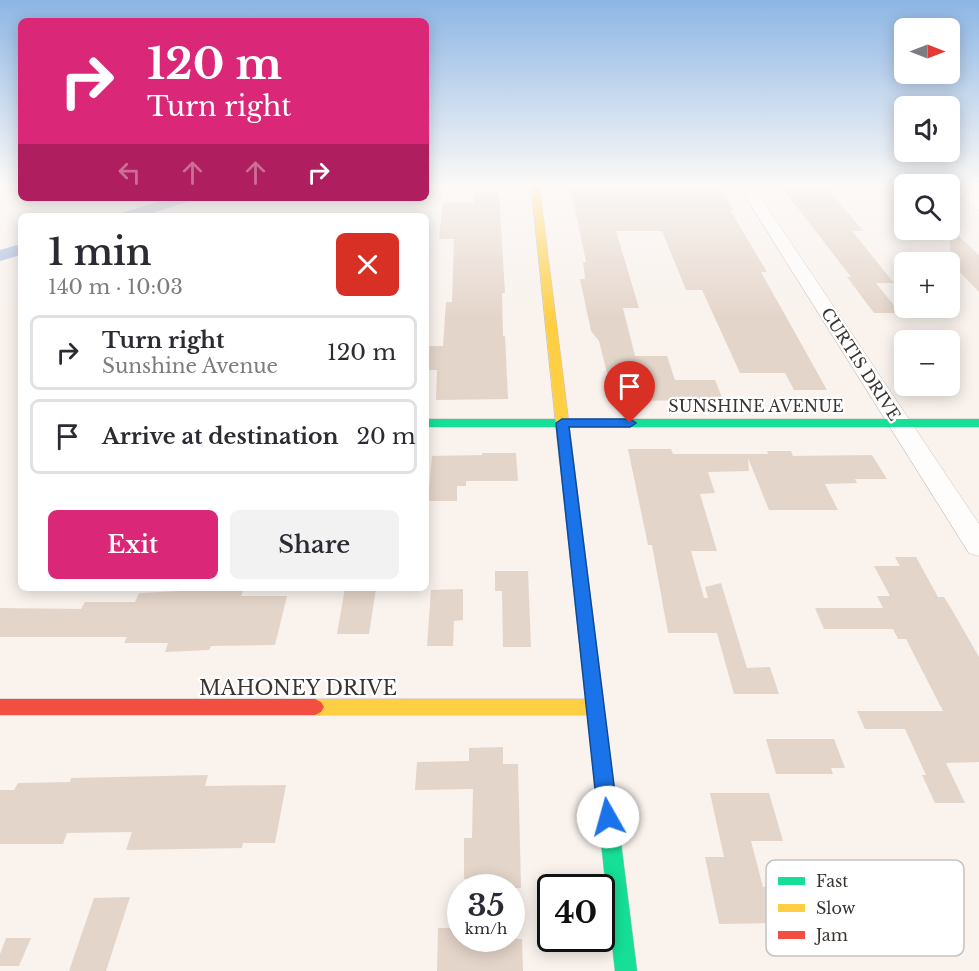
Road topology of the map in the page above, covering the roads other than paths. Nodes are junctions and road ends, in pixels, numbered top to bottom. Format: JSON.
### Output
{"nodes":[{"id":1,"x":540,"y":228,"type":"edge"},
{"id":2,"x":773,"y":228,"type":"edge"},
{"id":3,"x":429,"y":423,"type":"edge"},
{"id":4,"x":562,"y":423,"type":"junction"},
{"id":5,"x":899,"y":423,"type":"junction"},
{"id":6,"x":979,"y":423,"type":"edge"},
{"id":7,"x":979,"y":546,"type":"edge"},
{"id":8,"x":0,"y":707,"type":"edge"},
{"id":9,"x":595,"y":707,"type":"junction"},
{"id":10,"x":626,"y":971,"type":"edge"}],
"edges":[{"from":1,"to":4,"type":"street"},
{"from":2,"to":5,"type":"street","name":"CURTIS DRIVE"},
{"from":3,"to":4,"type":"street","name":"SUNSHINE AVENUE"},
{"from":4,"to":5,"type":"street","name":"SUNSHINE AVENUE"},
{"from":4,"to":9,"type":"street"},
{"from":5,"to":6,"type":"street","name":"SUNSHINE AVENUE"},
{"from":5,"to":7,"type":"street","name":"CURTIS DRIVE"},
{"from":8,"to":9,"type":"street","name":"MAHONEY DRIVE"},
{"from":9,"to":10,"type":"street"}]}
